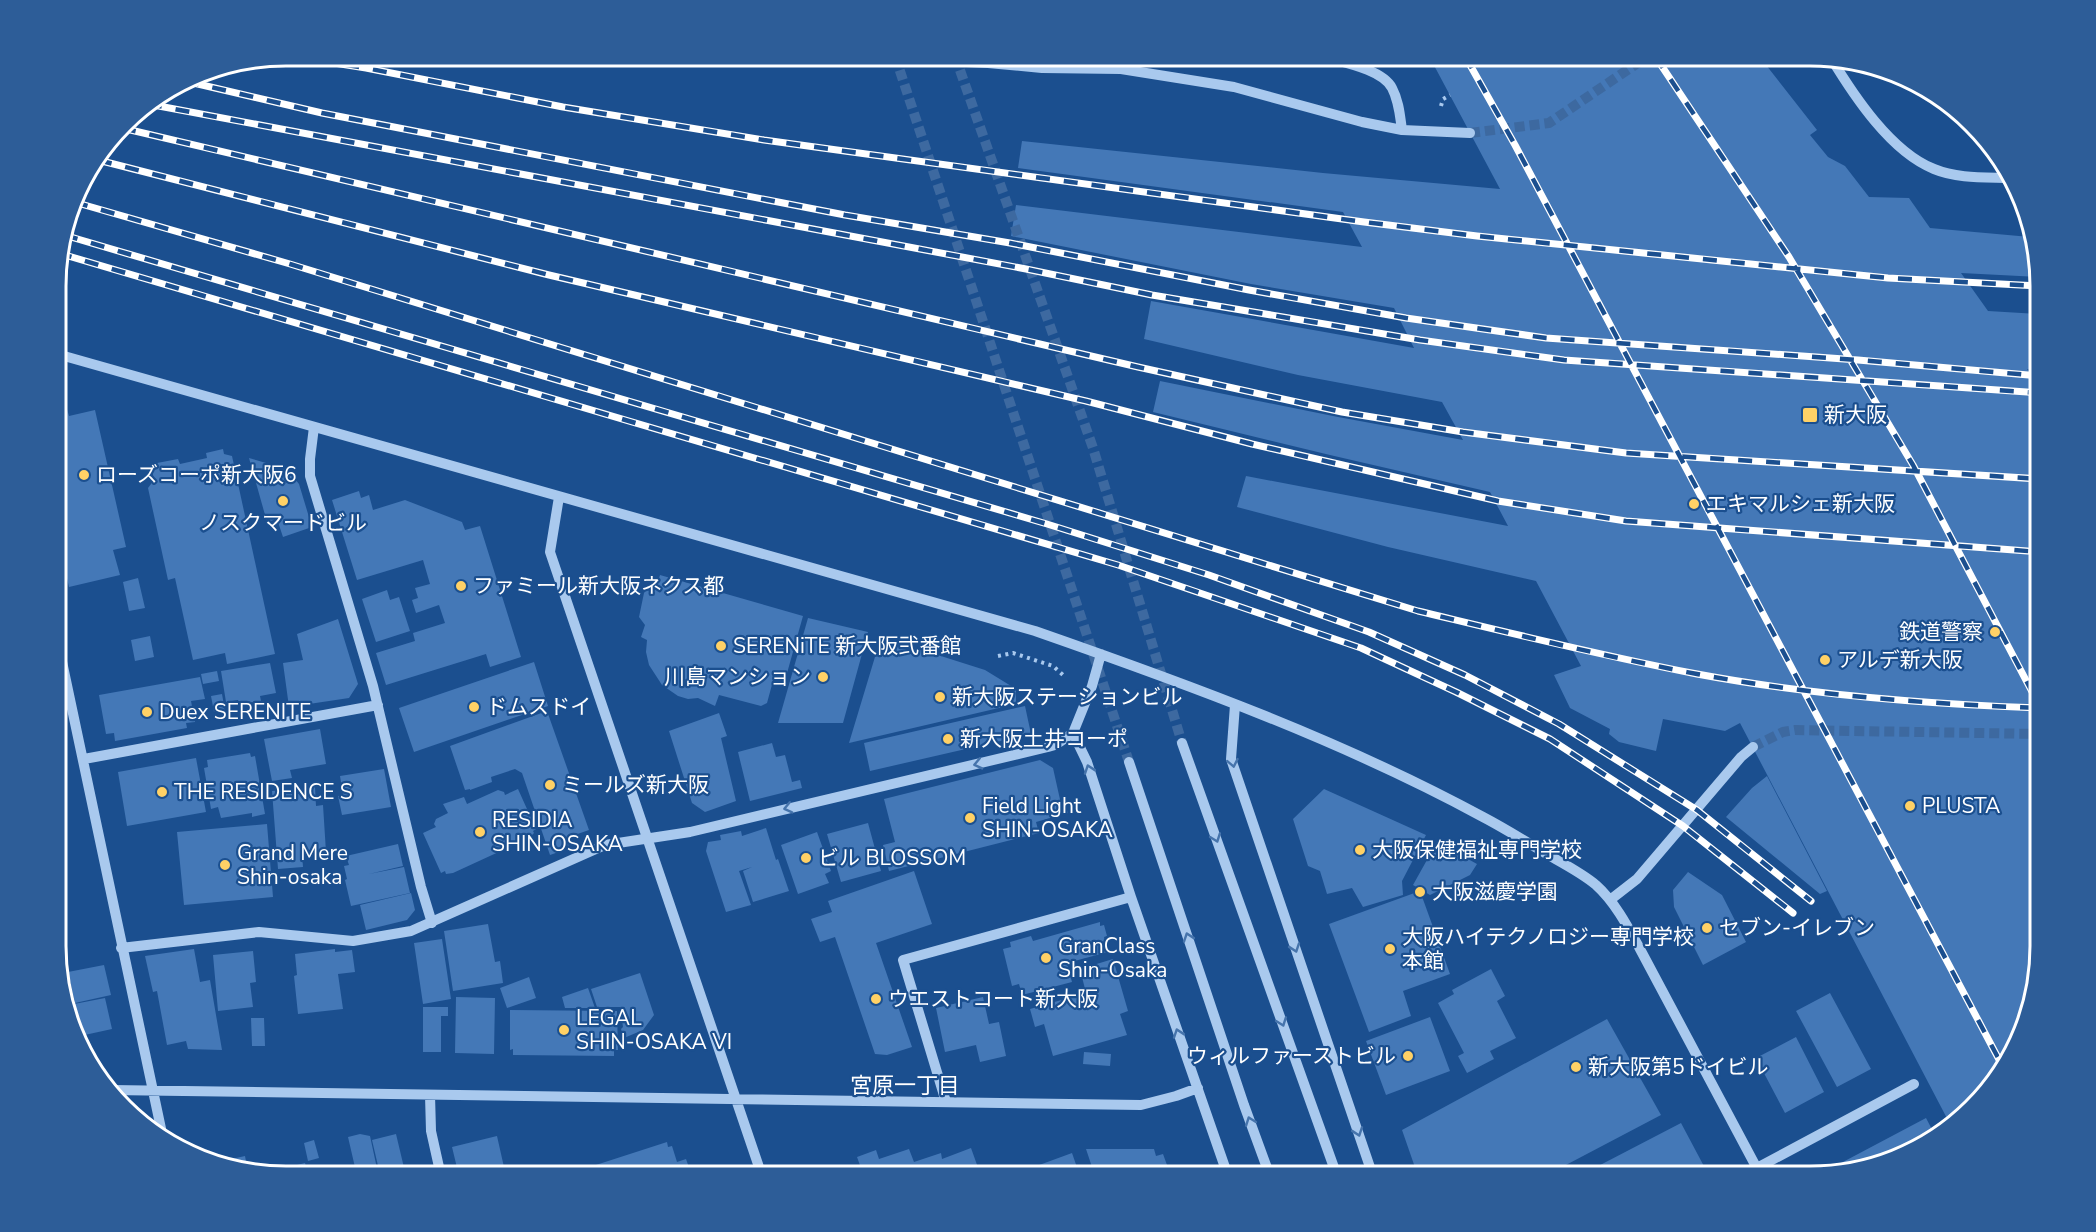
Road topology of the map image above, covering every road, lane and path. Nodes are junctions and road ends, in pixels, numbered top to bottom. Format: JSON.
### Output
{"nodes":[{"id":1,"x":1030,"y":66,"type":"edge"},
{"id":2,"x":1124,"y":66,"type":"edge"},
{"id":3,"x":1353,"y":66,"type":"edge"},
{"id":4,"x":1837,"y":68,"type":"edge"},
{"id":5,"x":1121,"y":69,"type":"junction"},
{"id":6,"x":1450,"y":95,"type":"dead end"},
{"id":7,"x":1441,"y":106,"type":"dead end"},
{"id":8,"x":1402,"y":130,"type":"junction"},
{"id":9,"x":1470,"y":133,"type":"tunnel mouth"},
{"id":10,"x":2002,"y":178,"type":"edge"},
{"id":11,"x":66,"y":357,"type":"edge"},
{"id":12,"x":314,"y":427,"type":"junction"},
{"id":13,"x":560,"y":496,"type":"junction"},
{"id":14,"x":1101,"y":654,"type":"junction"},
{"id":15,"x":998,"y":656,"type":"dead end"},
{"id":16,"x":1064,"y":676,"type":"dead end"},
{"id":17,"x":66,"y":679,"type":"edge"},
{"id":18,"x":378,"y":705,"type":"junction"},
{"id":19,"x":1235,"y":705,"type":"junction"},
{"id":20,"x":1073,"y":733,"type":"junction"},
{"id":21,"x":1182,"y":743,"type":"tunnel mouth"},
{"id":22,"x":1753,"y":747,"type":"tunnel mouth"},
{"id":23,"x":84,"y":759,"type":"junction"},
{"id":24,"x":1129,"y":762,"type":"tunnel mouth"},
{"id":25,"x":647,"y":838,"type":"junction"},
{"id":26,"x":1131,"y":897,"type":"junction"},
{"id":27,"x":1610,"y":900,"type":"junction"},
{"id":28,"x":432,"y":923,"type":"junction"},
{"id":29,"x":121,"y":948,"type":"junction"},
{"id":30,"x":1914,"y":1084,"type":"dead end"},
{"id":31,"x":1198,"y":1088,"type":"junction"},
{"id":32,"x":120,"y":1090,"type":"edge"},
{"id":33,"x":152,"y":1090,"type":"junction"},
{"id":34,"x":430,"y":1095,"type":"junction"},
{"id":35,"x":736,"y":1100,"type":"junction"},
{"id":36,"x":946,"y":1102,"type":"junction"},
{"id":37,"x":160,"y":1127,"type":"edge"},
{"id":38,"x":439,"y":1166,"type":"edge"},
{"id":39,"x":759,"y":1166,"type":"edge"},
{"id":40,"x":1225,"y":1166,"type":"edge"},
{"id":41,"x":1266,"y":1166,"type":"edge"},
{"id":42,"x":1332,"y":1166,"type":"edge"},
{"id":43,"x":1370,"y":1166,"type":"edge"},
{"id":44,"x":1756,"y":1166,"type":"edge"},
{"id":45,"x":1770,"y":1166,"type":"edge"}],
"edges":[{"from":1,"to":5,"type":"street"},
{"from":2,"to":5,"type":"street"},
{"from":3,"to":8,"type":"street"},
{"from":4,"to":10,"type":"street"},
{"from":5,"to":8,"type":"street"},
{"from":6,"to":7,"type":"path"},
{"from":8,"to":9,"type":"street"},
{"from":11,"to":12,"type":"street"},
{"from":12,"to":13,"type":"street"},
{"from":12,"to":18,"type":"street"},
{"from":13,"to":14,"type":"street"},
{"from":13,"to":25,"type":"street"},
{"from":14,"to":19,"type":"street"},
{"from":14,"to":20,"type":"street"},
{"from":15,"to":16,"type":"path"},
{"from":17,"to":23,"type":"street"},
{"from":18,"to":23,"type":"street"},
{"from":18,"to":28,"type":"street"},
{"from":19,"to":27,"type":"street"},
{"from":19,"to":43,"type":"street","one_way":true},
{"from":20,"to":25,"type":"street","one_way":true},
{"from":26,"to":20,"type":"street","one_way":true},
{"from":21,"to":42,"type":"street","one_way":true},
{"from":22,"to":27,"type":"street"},
{"from":23,"to":29,"type":"street"},
{"from":41,"to":24,"type":"street","one_way":true},
{"from":25,"to":28,"type":"street"},
{"from":25,"to":35,"type":"street"},
{"from":31,"to":26,"type":"street","one_way":true},
{"from":26,"to":36,"type":"street"},
{"from":27,"to":44,"type":"street"},
{"from":28,"to":29,"type":"street"},
{"from":29,"to":33,"type":"street"},
{"from":30,"to":45,"type":"street"},
{"from":31,"to":36,"type":"street"},
{"from":31,"to":40,"type":"street"},
{"from":32,"to":33,"type":"street"},
{"from":33,"to":34,"type":"street"},
{"from":33,"to":37,"type":"street"},
{"from":34,"to":35,"type":"street"},
{"from":34,"to":38,"type":"street"},
{"from":35,"to":36,"type":"street"},
{"from":35,"to":39,"type":"street"}]}
